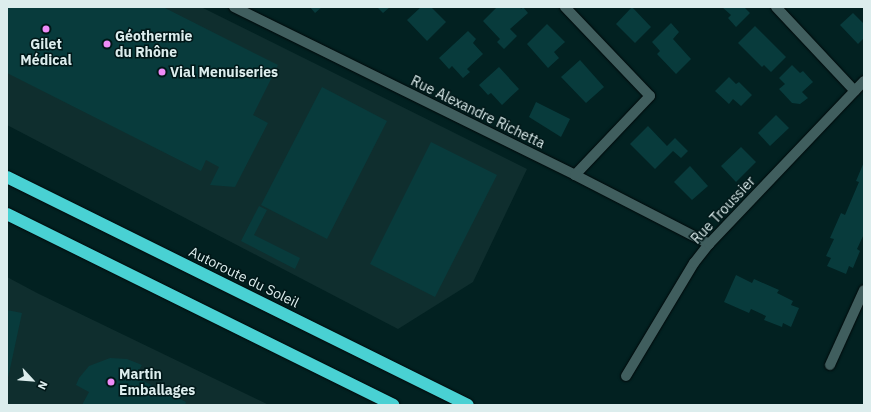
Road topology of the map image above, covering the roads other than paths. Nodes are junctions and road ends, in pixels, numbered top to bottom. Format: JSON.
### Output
{"nodes":[{"id":1,"x":234,"y":7,"type":"edge"},
{"id":2,"x":564,"y":7,"type":"edge"},
{"id":3,"x":776,"y":7,"type":"edge"},
{"id":4,"x":864,"y":81,"type":"edge"},
{"id":5,"x":855,"y":91,"type":"junction"},
{"id":6,"x":575,"y":175,"type":"junction"},
{"id":7,"x":7,"y":177,"type":"edge"},
{"id":8,"x":7,"y":214,"type":"edge"},
{"id":9,"x":709,"y":244,"type":"junction"},
{"id":10,"x":864,"y":290,"type":"edge"},
{"id":11,"x":830,"y":365,"type":"dead end"},
{"id":12,"x":626,"y":376,"type":"dead end"},
{"id":13,"x":393,"y":405,"type":"edge"},
{"id":14,"x":468,"y":405,"type":"edge"}],
"edges":[{"from":1,"to":6,"type":"street","name":"Rue Alexandre Richetta"},
{"from":2,"to":6,"type":"street"},
{"from":3,"to":5,"type":"street"},
{"from":4,"to":5,"type":"street","name":"Rue Troussier"},
{"from":5,"to":9,"type":"street","name":"Rue Troussier"},
{"from":6,"to":9,"type":"street","name":"Rue Alexandre Richetta"},
{"from":7,"to":14,"type":"highway","name":"Autoroute du Soleil"},
{"from":8,"to":13,"type":"highway"},
{"from":9,"to":12,"type":"street","name":"Rue Troussier"},
{"from":10,"to":11,"type":"street"}]}
